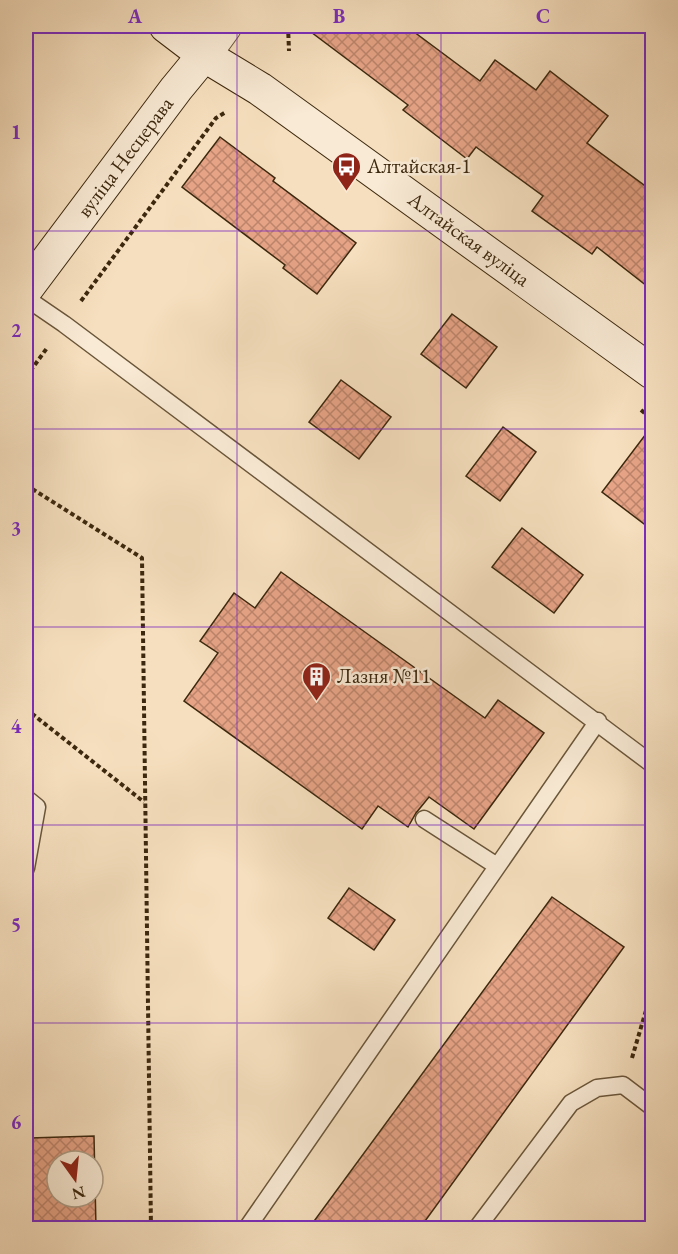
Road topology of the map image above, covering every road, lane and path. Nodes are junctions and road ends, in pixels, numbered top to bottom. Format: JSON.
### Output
{"nodes":[{"id":1,"x":166,"y":26,"type":"edge"},
{"id":2,"x":225,"y":26,"type":"edge"},
{"id":3,"x":288,"y":26,"type":"edge"},
{"id":4,"x":289,"y":51,"type":"dead end"},
{"id":5,"x":204,"y":55,"type":"junction"},
{"id":6,"x":216,"y":118,"type":"dead end"},
{"id":7,"x":26,"y":289,"type":"edge"},
{"id":8,"x":26,"y":298,"type":"edge"},
{"id":9,"x":64,"y":324,"type":"junction"},
{"id":10,"x":652,"y":372,"type":"edge"},
{"id":11,"x":26,"y":377,"type":"edge"},
{"id":12,"x":26,"y":485,"type":"edge"},
{"id":13,"x":26,"y":709,"type":"edge"},
{"id":14,"x":598,"y":721,"type":"junction"},
{"id":15,"x":652,"y":764,"type":"edge"},
{"id":16,"x":26,"y":798,"type":"edge"},
{"id":17,"x":145,"y":802,"type":"junction"},
{"id":18,"x":424,"y":819,"type":"dead end"},
{"id":19,"x":497,"y":866,"type":"junction"},
{"id":20,"x":26,"y":868,"type":"edge"},
{"id":21,"x":652,"y":990,"type":"edge"},
{"id":22,"x":623,"y":1085,"type":"junction"},
{"id":23,"x":652,"y":1107,"type":"edge"},
{"id":24,"x":151,"y":1228,"type":"edge"},
{"id":25,"x":248,"y":1228,"type":"edge"},
{"id":26,"x":477,"y":1228,"type":"edge"}],
"edges":[{"from":1,"to":5,"type":"main road","name":"Алтайская вуліца"},
{"from":2,"to":5,"type":"main road","name":"вуліца Несцерава"},
{"from":3,"to":4,"type":"path"},
{"from":5,"to":7,"type":"main road","name":"вуліца Несцерава"},
{"from":5,"to":10,"type":"main road","name":"Алтайская вуліца"},
{"from":6,"to":9,"type":"path"},
{"from":8,"to":9,"type":"lane"},
{"from":9,"to":11,"type":"path"},
{"from":9,"to":14,"type":"lane"},
{"from":12,"to":17,"type":"path"},
{"from":13,"to":17,"type":"path"},
{"from":14,"to":15,"type":"lane"},
{"from":14,"to":19,"type":"lane"},
{"from":16,"to":20,"type":"lane"},
{"from":17,"to":24,"type":"path"},
{"from":18,"to":19,"type":"lane"},
{"from":19,"to":25,"type":"lane"},
{"from":21,"to":22,"type":"path"},
{"from":22,"to":23,"type":"lane"},
{"from":22,"to":26,"type":"lane"}]}
